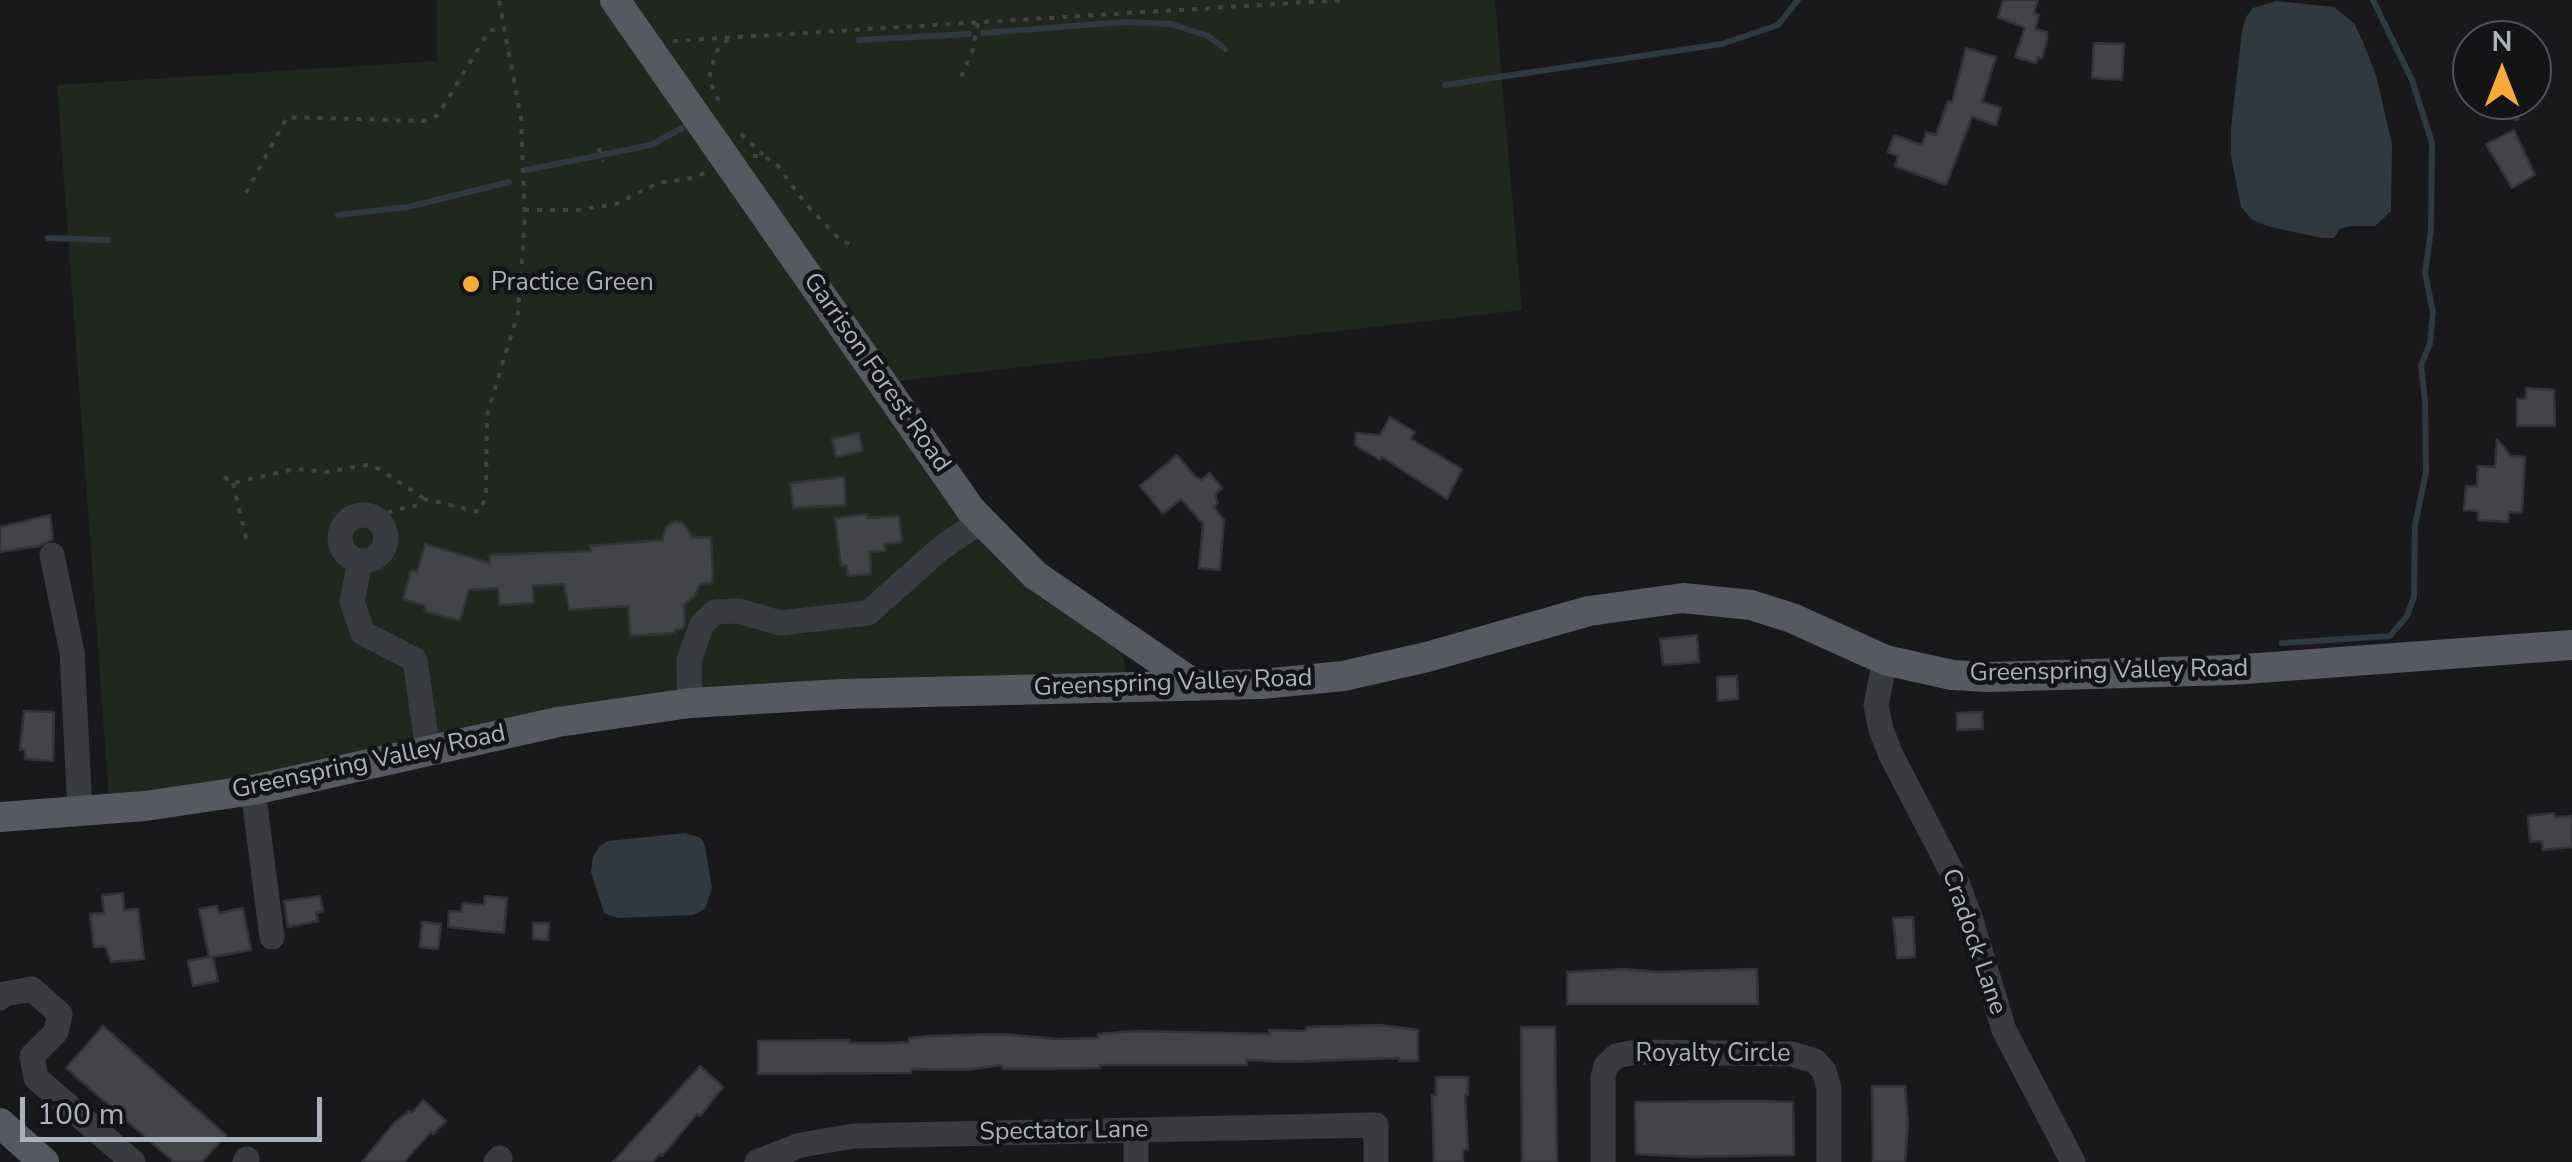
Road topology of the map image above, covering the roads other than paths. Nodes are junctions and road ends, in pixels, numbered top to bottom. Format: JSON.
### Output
{"nodes":[{"id":1,"x":615,"y":0,"type":"edge"},
{"id":2,"x":376,"y":520,"type":"road end"},
{"id":3,"x":982,"y":521,"type":"junction"},
{"id":4,"x":52,"y":555,"type":"dead end"},
{"id":5,"x":2572,"y":645,"type":"edge"},
{"id":6,"x":1885,"y":660,"type":"junction"},
{"id":7,"x":1197,"y":686,"type":"junction"},
{"id":8,"x":690,"y":703,"type":"junction"},
{"id":9,"x":428,"y":750,"type":"junction"},
{"id":10,"x":254,"y":790,"type":"junction"},
{"id":11,"x":80,"y":811,"type":"junction"},
{"id":12,"x":0,"y":817,"type":"edge"},
{"id":13,"x":272,"y":937,"type":"dead end"},
{"id":14,"x":0,"y":998,"type":"edge"},
{"id":15,"x":0,"y":1123,"type":"edge"},
{"id":16,"x":1136,"y":1131,"type":"junction"},
{"id":17,"x":803,"y":1153,"type":"edge"},
{"id":18,"x":44,"y":1162,"type":"edge"},
{"id":19,"x":132,"y":1162,"type":"edge"},
{"id":20,"x":756,"y":1162,"type":"edge"},
{"id":21,"x":1136,"y":1162,"type":"edge"},
{"id":22,"x":1376,"y":1162,"type":"edge"},
{"id":23,"x":1603,"y":1162,"type":"edge"},
{"id":24,"x":1829,"y":1162,"type":"edge"},
{"id":25,"x":2073,"y":1162,"type":"edge"}],
"edges":[{"from":1,"to":3,"type":"main road","name":"Garrison Forest Road"},
{"from":2,"to":9,"type":"street"},
{"from":3,"to":7,"type":"main road","name":"Garrison Forest Road"},
{"from":3,"to":8,"type":"street"},
{"from":4,"to":11,"type":"street"},
{"from":5,"to":6,"type":"main road","name":"Greenspring Valley Road"},
{"from":6,"to":7,"type":"main road","name":"Greenspring Valley Road"},
{"from":6,"to":25,"type":"street","name":"Cradock Lane"},
{"from":7,"to":8,"type":"main road","name":"Greenspring Valley Road"},
{"from":8,"to":9,"type":"main road","name":"Greenspring Valley Road"},
{"from":9,"to":10,"type":"main road","name":"Greenspring Valley Road"},
{"from":10,"to":11,"type":"main road","name":"Greenspring Valley Road"},
{"from":10,"to":13,"type":"street"},
{"from":11,"to":12,"type":"main road","name":"Greenspring Valley Road"},
{"from":14,"to":19,"type":"street"},
{"from":15,"to":18,"type":"main road"},
{"from":16,"to":17,"type":"street","name":"Spectator Lane"},
{"from":16,"to":21,"type":"street"},
{"from":16,"to":22,"type":"street","name":"Spectator Lane"},
{"from":17,"to":20,"type":"street","name":"Spectator Lane"},
{"from":23,"to":24,"type":"street","name":"Royalty Circle"}]}
